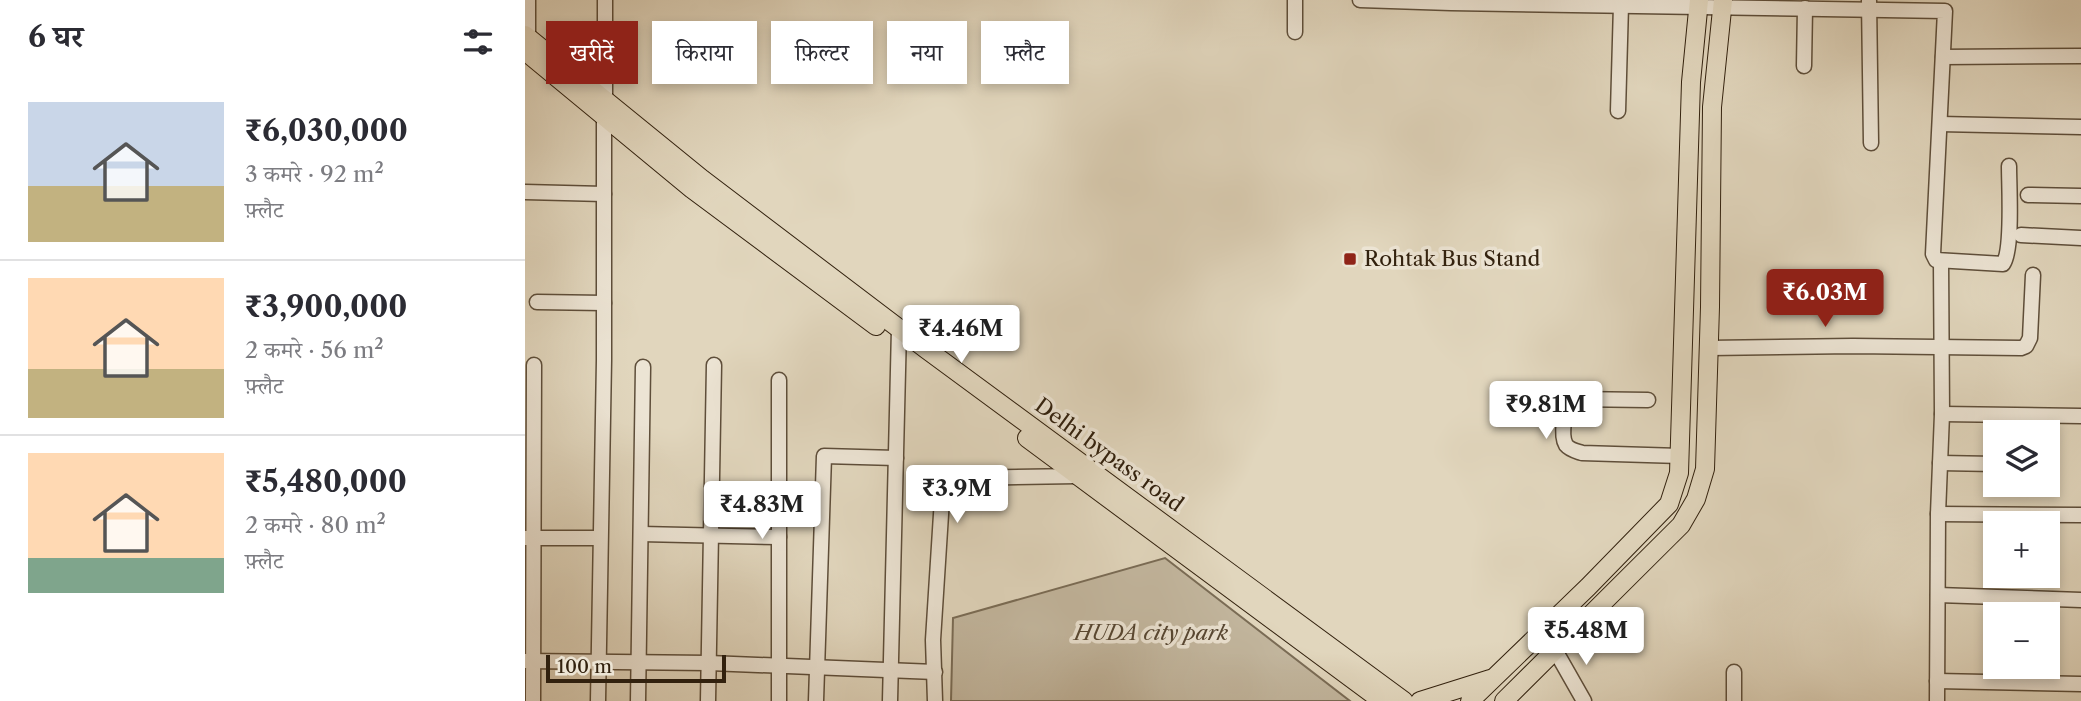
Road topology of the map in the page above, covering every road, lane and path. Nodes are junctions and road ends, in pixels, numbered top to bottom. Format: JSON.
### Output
{"nodes":[{"id":1,"x":528,"y":0,"type":"edge"},
{"id":2,"x":605,"y":0,"type":"edge"},
{"id":3,"x":1295,"y":0,"type":"edge"},
{"id":4,"x":1360,"y":0,"type":"edge"},
{"id":5,"x":1381,"y":0,"type":"edge"},
{"id":6,"x":1537,"y":2,"type":"edge"},
{"id":7,"x":1699,"y":3,"type":"edge"},
{"id":8,"x":1723,"y":3,"type":"edge"},
{"id":9,"x":1621,"y":5,"type":"junction"},
{"id":10,"x":1869,"y":5,"type":"edge"},
{"id":11,"x":1945,"y":5,"type":"edge"},
{"id":12,"x":1805,"y":8,"type":"junction"},
{"id":13,"x":1295,"y":32,"type":"dead end"},
{"id":14,"x":530,"y":45,"type":"edge"},
{"id":15,"x":2081,"y":56,"type":"edge"},
{"id":16,"x":1943,"y":57,"type":"junction"},
{"id":17,"x":1804,"y":66,"type":"dead end"},
{"id":18,"x":605,"y":108,"type":"junction"},
{"id":19,"x":1618,"y":111,"type":"dead end"},
{"id":20,"x":1940,"y":124,"type":"junction"},
{"id":21,"x":2081,"y":127,"type":"edge"},
{"id":22,"x":1871,"y":143,"type":"dead end"},
{"id":23,"x":2009,"y":166,"type":"dead end"},
{"id":24,"x":525,"y":192,"type":"edge"},
{"id":25,"x":604,"y":194,"type":"junction"},
{"id":26,"x":2028,"y":195,"type":"dead end"},
{"id":27,"x":2081,"y":196,"type":"edge"},
{"id":28,"x":2021,"y":235,"type":"dead end"},
{"id":29,"x":2081,"y":238,"type":"edge"},
{"id":30,"x":1941,"y":261,"type":"junction"},
{"id":31,"x":2033,"y":275,"type":"dead end"},
{"id":32,"x":537,"y":302,"type":"dead end"},
{"id":33,"x":604,"y":303,"type":"junction"},
{"id":34,"x":899,"y":336,"type":"junction"},
{"id":35,"x":1941,"y":347,"type":"junction"},
{"id":36,"x":1709,"y":348,"type":"junction"},
{"id":37,"x":534,"y":365,"type":"dead end"},
{"id":38,"x":714,"y":365,"type":"dead end"},
{"id":39,"x":643,"y":367,"type":"dead end"},
{"id":40,"x":779,"y":380,"type":"dead end"},
{"id":41,"x":1648,"y":400,"type":"dead end"},
{"id":42,"x":530,"y":410,"type":"edge"},
{"id":43,"x":1942,"y":414,"type":"junction"},
{"id":44,"x":2081,"y":416,"type":"edge"},
{"id":45,"x":1680,"y":456,"type":"junction"},
{"id":46,"x":896,"y":458,"type":"junction"},
{"id":47,"x":1940,"y":463,"type":"junction"},
{"id":48,"x":1983,"y":464,"type":"edge"},
{"id":49,"x":1077,"y":475,"type":"junction"},
{"id":50,"x":530,"y":477,"type":"edge"},
{"id":51,"x":1938,"y":514,"type":"junction"},
{"id":52,"x":2081,"y":515,"type":"edge"},
{"id":53,"x":641,"y":534,"type":"junction"},
{"id":54,"x":712,"y":536,"type":"junction"},
{"id":55,"x":779,"y":537,"type":"junction"},
{"id":56,"x":529,"y":538,"type":"edge"},
{"id":57,"x":600,"y":538,"type":"junction"},
{"id":58,"x":1938,"y":595,"type":"junction"},
{"id":59,"x":2081,"y":600,"type":"edge"},
{"id":60,"x":529,"y":613,"type":"edge"},
{"id":61,"x":1555,"y":650,"type":"junction"},
{"id":62,"x":529,"y":661,"type":"edge"},
{"id":63,"x":599,"y":662,"type":"junction"},
{"id":64,"x":639,"y":662,"type":"junction"},
{"id":65,"x":709,"y":663,"type":"junction"},
{"id":66,"x":779,"y":666,"type":"junction"},
{"id":67,"x":817,"y":667,"type":"junction"},
{"id":68,"x":891,"y":670,"type":"junction"},
{"id":69,"x":935,"y":672,"type":"junction"},
{"id":70,"x":1734,"y":672,"type":"dead end"},
{"id":71,"x":1495,"y":677,"type":"junction"},
{"id":72,"x":1528,"y":677,"type":"junction"},
{"id":73,"x":1937,"y":681,"type":"junction"},
{"id":74,"x":2081,"y":684,"type":"edge"},
{"id":75,"x":533,"y":701,"type":"edge"},
{"id":76,"x":598,"y":701,"type":"edge"},
{"id":77,"x":638,"y":701,"type":"edge"},
{"id":78,"x":708,"y":701,"type":"edge"},
{"id":79,"x":779,"y":701,"type":"edge"},
{"id":80,"x":816,"y":701,"type":"edge"},
{"id":81,"x":890,"y":701,"type":"edge"},
{"id":82,"x":935,"y":701,"type":"edge"},
{"id":83,"x":1382,"y":701,"type":"edge"},
{"id":84,"x":1404,"y":701,"type":"edge"},
{"id":85,"x":1420,"y":701,"type":"edge"},
{"id":86,"x":1470,"y":701,"type":"edge"},
{"id":87,"x":1504,"y":701,"type":"edge"},
{"id":88,"x":1517,"y":701,"type":"edge"},
{"id":89,"x":1584,"y":701,"type":"edge"},
{"id":90,"x":1734,"y":701,"type":"edge"},
{"id":91,"x":1937,"y":701,"type":"edge"}],
"edges":[{"from":1,"to":14,"type":"street"},
{"from":2,"to":18,"type":"street"},
{"from":3,"to":13,"type":"street"},
{"from":4,"to":5,"type":"street"},
{"from":5,"to":6,"type":"street"},
{"from":6,"to":9,"type":"street"},
{"from":7,"to":8,"type":"street"},
{"from":7,"to":9,"type":"street"},
{"from":7,"to":45,"type":"main road"},
{"from":8,"to":12,"type":"street"},
{"from":8,"to":36,"type":"main road"},
{"from":9,"to":19,"type":"street"},
{"from":10,"to":11,"type":"street"},
{"from":10,"to":12,"type":"street"},
{"from":10,"to":22,"type":"street"},
{"from":11,"to":16,"type":"street"},
{"from":12,"to":17,"type":"street"},
{"from":14,"to":18,"type":"main road","name":"Delhi bypass road"},
{"from":15,"to":16,"type":"street"},
{"from":16,"to":20,"type":"street"},
{"from":18,"to":25,"type":"street"},
{"from":18,"to":34,"type":"main road","name":"Delhi bypass road"},
{"from":20,"to":21,"type":"street"},
{"from":20,"to":30,"type":"street"},
{"from":23,"to":30,"type":"street"},
{"from":24,"to":25,"type":"street"},
{"from":25,"to":33,"type":"street"},
{"from":26,"to":27,"type":"street"},
{"from":28,"to":29,"type":"street"},
{"from":30,"to":35,"type":"street"},
{"from":31,"to":35,"type":"street"},
{"from":32,"to":33,"type":"street"},
{"from":33,"to":57,"type":"street"},
{"from":34,"to":46,"type":"street"},
{"from":34,"to":49,"type":"main road","name":"Delhi bypass road"},
{"from":34,"to":84,"type":"main road","name":"Delhi bypass road"},
{"from":35,"to":36,"type":"street"},
{"from":35,"to":43,"type":"street"},
{"from":36,"to":61,"type":"main road"},
{"from":37,"to":42,"type":"street"},
{"from":38,"to":54,"type":"street"},
{"from":39,"to":53,"type":"street"},
{"from":40,"to":55,"type":"street"},
{"from":41,"to":45,"type":"street"},
{"from":42,"to":50,"type":"street"},
{"from":43,"to":44,"type":"street"},
{"from":43,"to":47,"type":"street"},
{"from":45,"to":71,"type":"main road"},
{"from":46,"to":67,"type":"street"},
{"from":46,"to":68,"type":"street"},
{"from":47,"to":48,"type":"street"},
{"from":47,"to":51,"type":"street"},
{"from":49,"to":69,"type":"street"},
{"from":49,"to":83,"type":"main road","name":"Delhi bypass road"},
{"from":50,"to":56,"type":"street"},
{"from":51,"to":52,"type":"street"},
{"from":51,"to":58,"type":"street"},
{"from":53,"to":54,"type":"street"},
{"from":53,"to":64,"type":"street"},
{"from":54,"to":55,"type":"street"},
{"from":54,"to":65,"type":"street"},
{"from":55,"to":66,"type":"street"},
{"from":56,"to":57,"type":"street"},
{"from":56,"to":60,"type":"street"},
{"from":57,"to":63,"type":"street"},
{"from":58,"to":59,"type":"street"},
{"from":58,"to":73,"type":"street"},
{"from":60,"to":62,"type":"street"},
{"from":61,"to":72,"type":"main road"},
{"from":61,"to":89,"type":"street"},
{"from":62,"to":63,"type":"street"},
{"from":62,"to":75,"type":"street"},
{"from":63,"to":64,"type":"street"},
{"from":63,"to":76,"type":"street"},
{"from":64,"to":65,"type":"street"},
{"from":64,"to":77,"type":"street"},
{"from":65,"to":66,"type":"street"},
{"from":65,"to":78,"type":"street"},
{"from":66,"to":67,"type":"street"},
{"from":66,"to":79,"type":"street"},
{"from":67,"to":68,"type":"street"},
{"from":67,"to":80,"type":"street"},
{"from":68,"to":69,"type":"street"},
{"from":68,"to":81,"type":"street"},
{"from":69,"to":82,"type":"street"},
{"from":70,"to":90,"type":"street"},
{"from":71,"to":85,"type":"main road"},
{"from":71,"to":86,"type":"main road"},
{"from":72,"to":87,"type":"main road"},
{"from":72,"to":88,"type":"main road"},
{"from":73,"to":74,"type":"street"},
{"from":73,"to":91,"type":"street"}]}
